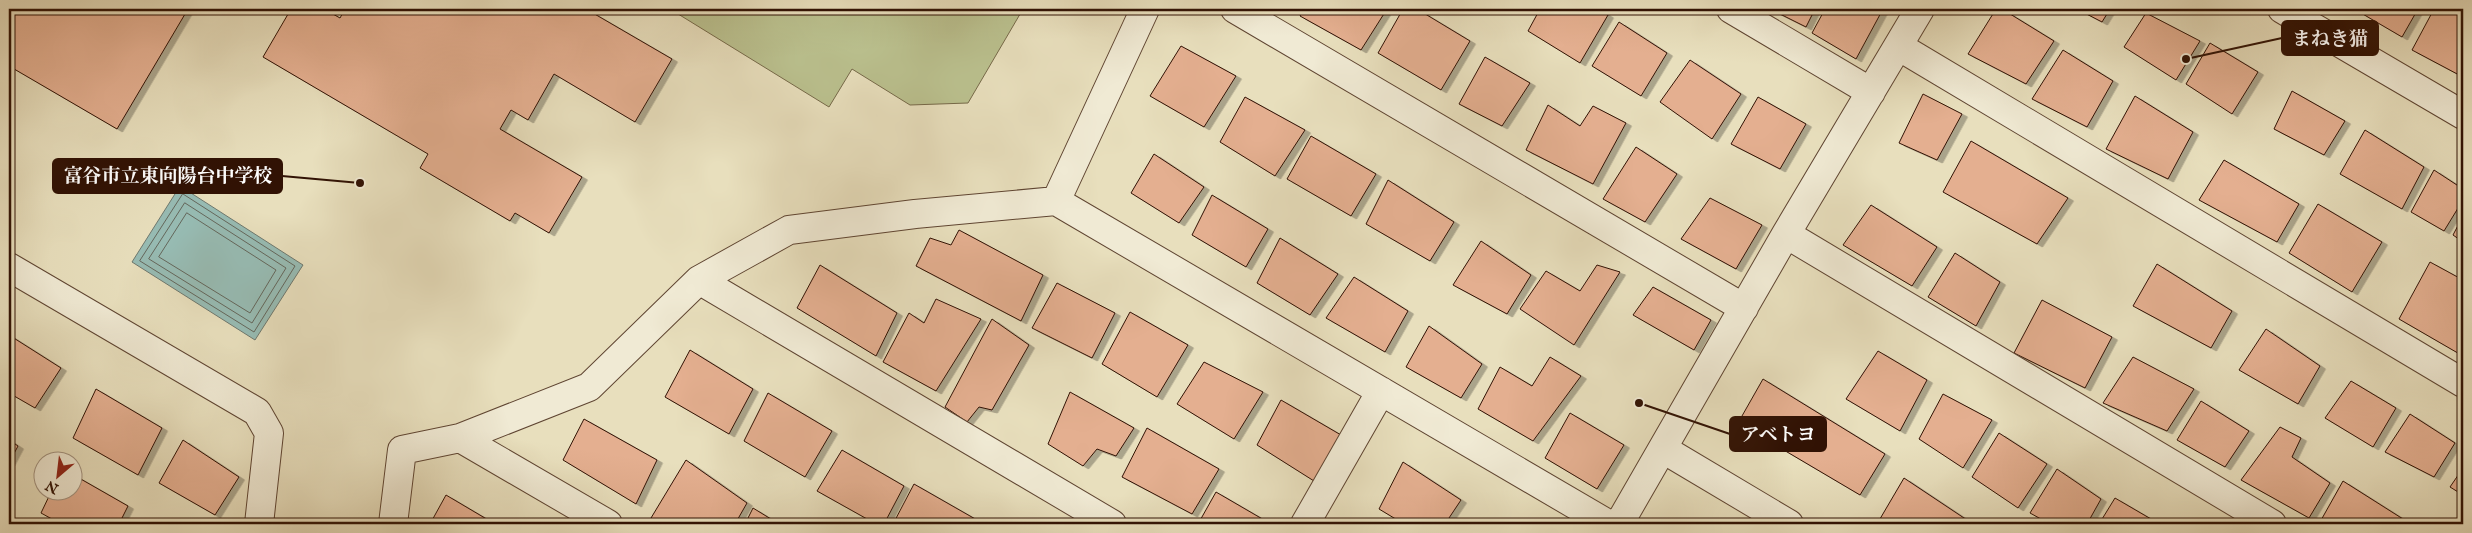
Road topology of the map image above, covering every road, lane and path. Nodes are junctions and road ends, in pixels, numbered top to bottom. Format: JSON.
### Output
{"nodes":[{"id":1,"x":1145,"y":9,"type":"edge"},
{"id":2,"x":1235,"y":9,"type":"edge"},
{"id":3,"x":1731,"y":9,"type":"edge"},
{"id":4,"x":1920,"y":9,"type":"edge"},
{"id":5,"x":2282,"y":9,"type":"edge"},
{"id":6,"x":1898,"y":46,"type":"junction"},
{"id":7,"x":1871,"y":92,"type":"junction"},
{"id":8,"x":2463,"y":115,"type":"edge"},
{"id":9,"x":1056,"y":201,"type":"junction"},
{"id":10,"x":1786,"y":234,"type":"junction"},
{"id":11,"x":9,"y":268,"type":"edge"},
{"id":12,"x":699,"y":280,"type":"junction"},
{"id":13,"x":1744,"y":308,"type":"junction"},
{"id":14,"x":2463,"y":384,"type":"edge"},
{"id":15,"x":1381,"y":391,"type":"junction"},
{"id":16,"x":460,"y":438,"type":"junction"},
{"id":17,"x":1663,"y":449,"type":"junction"},
{"id":18,"x":259,"y":524,"type":"edge"},
{"id":19,"x":393,"y":524,"type":"edge"},
{"id":20,"x":608,"y":524,"type":"edge"},
{"id":21,"x":1112,"y":524,"type":"edge"},
{"id":22,"x":1305,"y":524,"type":"edge"},
{"id":23,"x":1608,"y":524,"type":"edge"},
{"id":24,"x":1619,"y":524,"type":"edge"},
{"id":25,"x":1789,"y":524,"type":"edge"},
{"id":26,"x":2272,"y":524,"type":"edge"}],
"edges":[{"from":1,"to":9,"type":"street"},
{"from":2,"to":13,"type":"street"},
{"from":3,"to":7,"type":"street"},
{"from":4,"to":6,"type":"street"},
{"from":5,"to":8,"type":"street"},
{"from":6,"to":7,"type":"street"},
{"from":6,"to":14,"type":"street"},
{"from":7,"to":10,"type":"street"},
{"from":9,"to":12,"type":"street"},
{"from":9,"to":15,"type":"street"},
{"from":10,"to":13,"type":"street"},
{"from":10,"to":26,"type":"street"},
{"from":11,"to":18,"type":"street"},
{"from":12,"to":16,"type":"street"},
{"from":12,"to":21,"type":"street"},
{"from":13,"to":17,"type":"street"},
{"from":15,"to":22,"type":"street"},
{"from":15,"to":23,"type":"street"},
{"from":16,"to":19,"type":"street"},
{"from":16,"to":20,"type":"street"},
{"from":17,"to":24,"type":"street"},
{"from":17,"to":25,"type":"street"}]}
